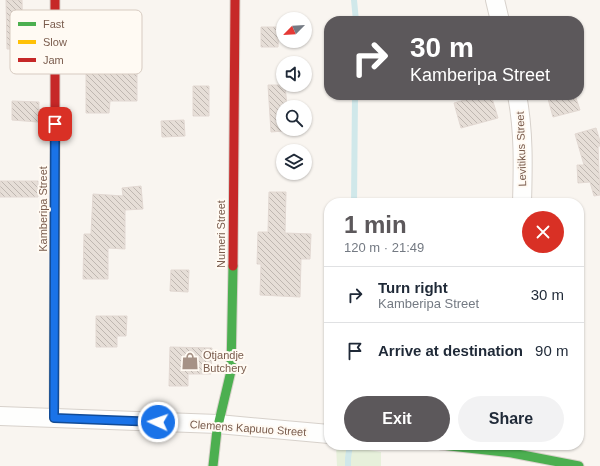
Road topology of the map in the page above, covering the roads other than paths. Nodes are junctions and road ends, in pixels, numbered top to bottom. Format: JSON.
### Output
{"nodes":[{"id":1,"x":55,"y":0,"type":"edge"},
{"id":2,"x":235,"y":0,"type":"edge"},
{"id":3,"x":495,"y":0,"type":"edge"},
{"id":4,"x":55,"y":10,"type":"edge"},
{"id":5,"x":499,"y":16,"type":"edge"},
{"id":6,"x":55,"y":74,"type":"edge"},
{"id":7,"x":519,"y":100,"type":"edge"},
{"id":8,"x":522,"y":198,"type":"edge"},
{"id":9,"x":0,"y":416,"type":"edge"},
{"id":10,"x":54,"y":418,"type":"junction"},
{"id":11,"x":218,"y":424,"type":"junction"},
{"id":12,"x":324,"y":434,"type":"edge"},
{"id":13,"x":476,"y":450,"type":"edge"},
{"id":14,"x":504,"y":454,"type":"edge"},
{"id":15,"x":213,"y":466,"type":"edge"},
{"id":16,"x":579,"y":466,"type":"edge"}],
"edges":[{"from":1,"to":4,"type":"street","name":"Kamberipa Street"},
{"from":2,"to":11,"type":"street","name":"Numeri Street"},
{"from":3,"to":5,"type":"street"},
{"from":6,"to":10,"type":"street","name":"Kamberipa Street"},
{"from":7,"to":8,"type":"street","name":"Levitikus Street"},
{"from":9,"to":10,"type":"street","name":"Clemens Kapuuo Street"},
{"from":10,"to":11,"type":"street","name":"Clemens Kapuuo Street"},
{"from":11,"to":12,"type":"street","name":"Clemens Kapuuo Street"},
{"from":11,"to":15,"type":"street","name":"Numeri Street"},
{"from":13,"to":14,"type":"street"},
{"from":14,"to":16,"type":"street"}]}
